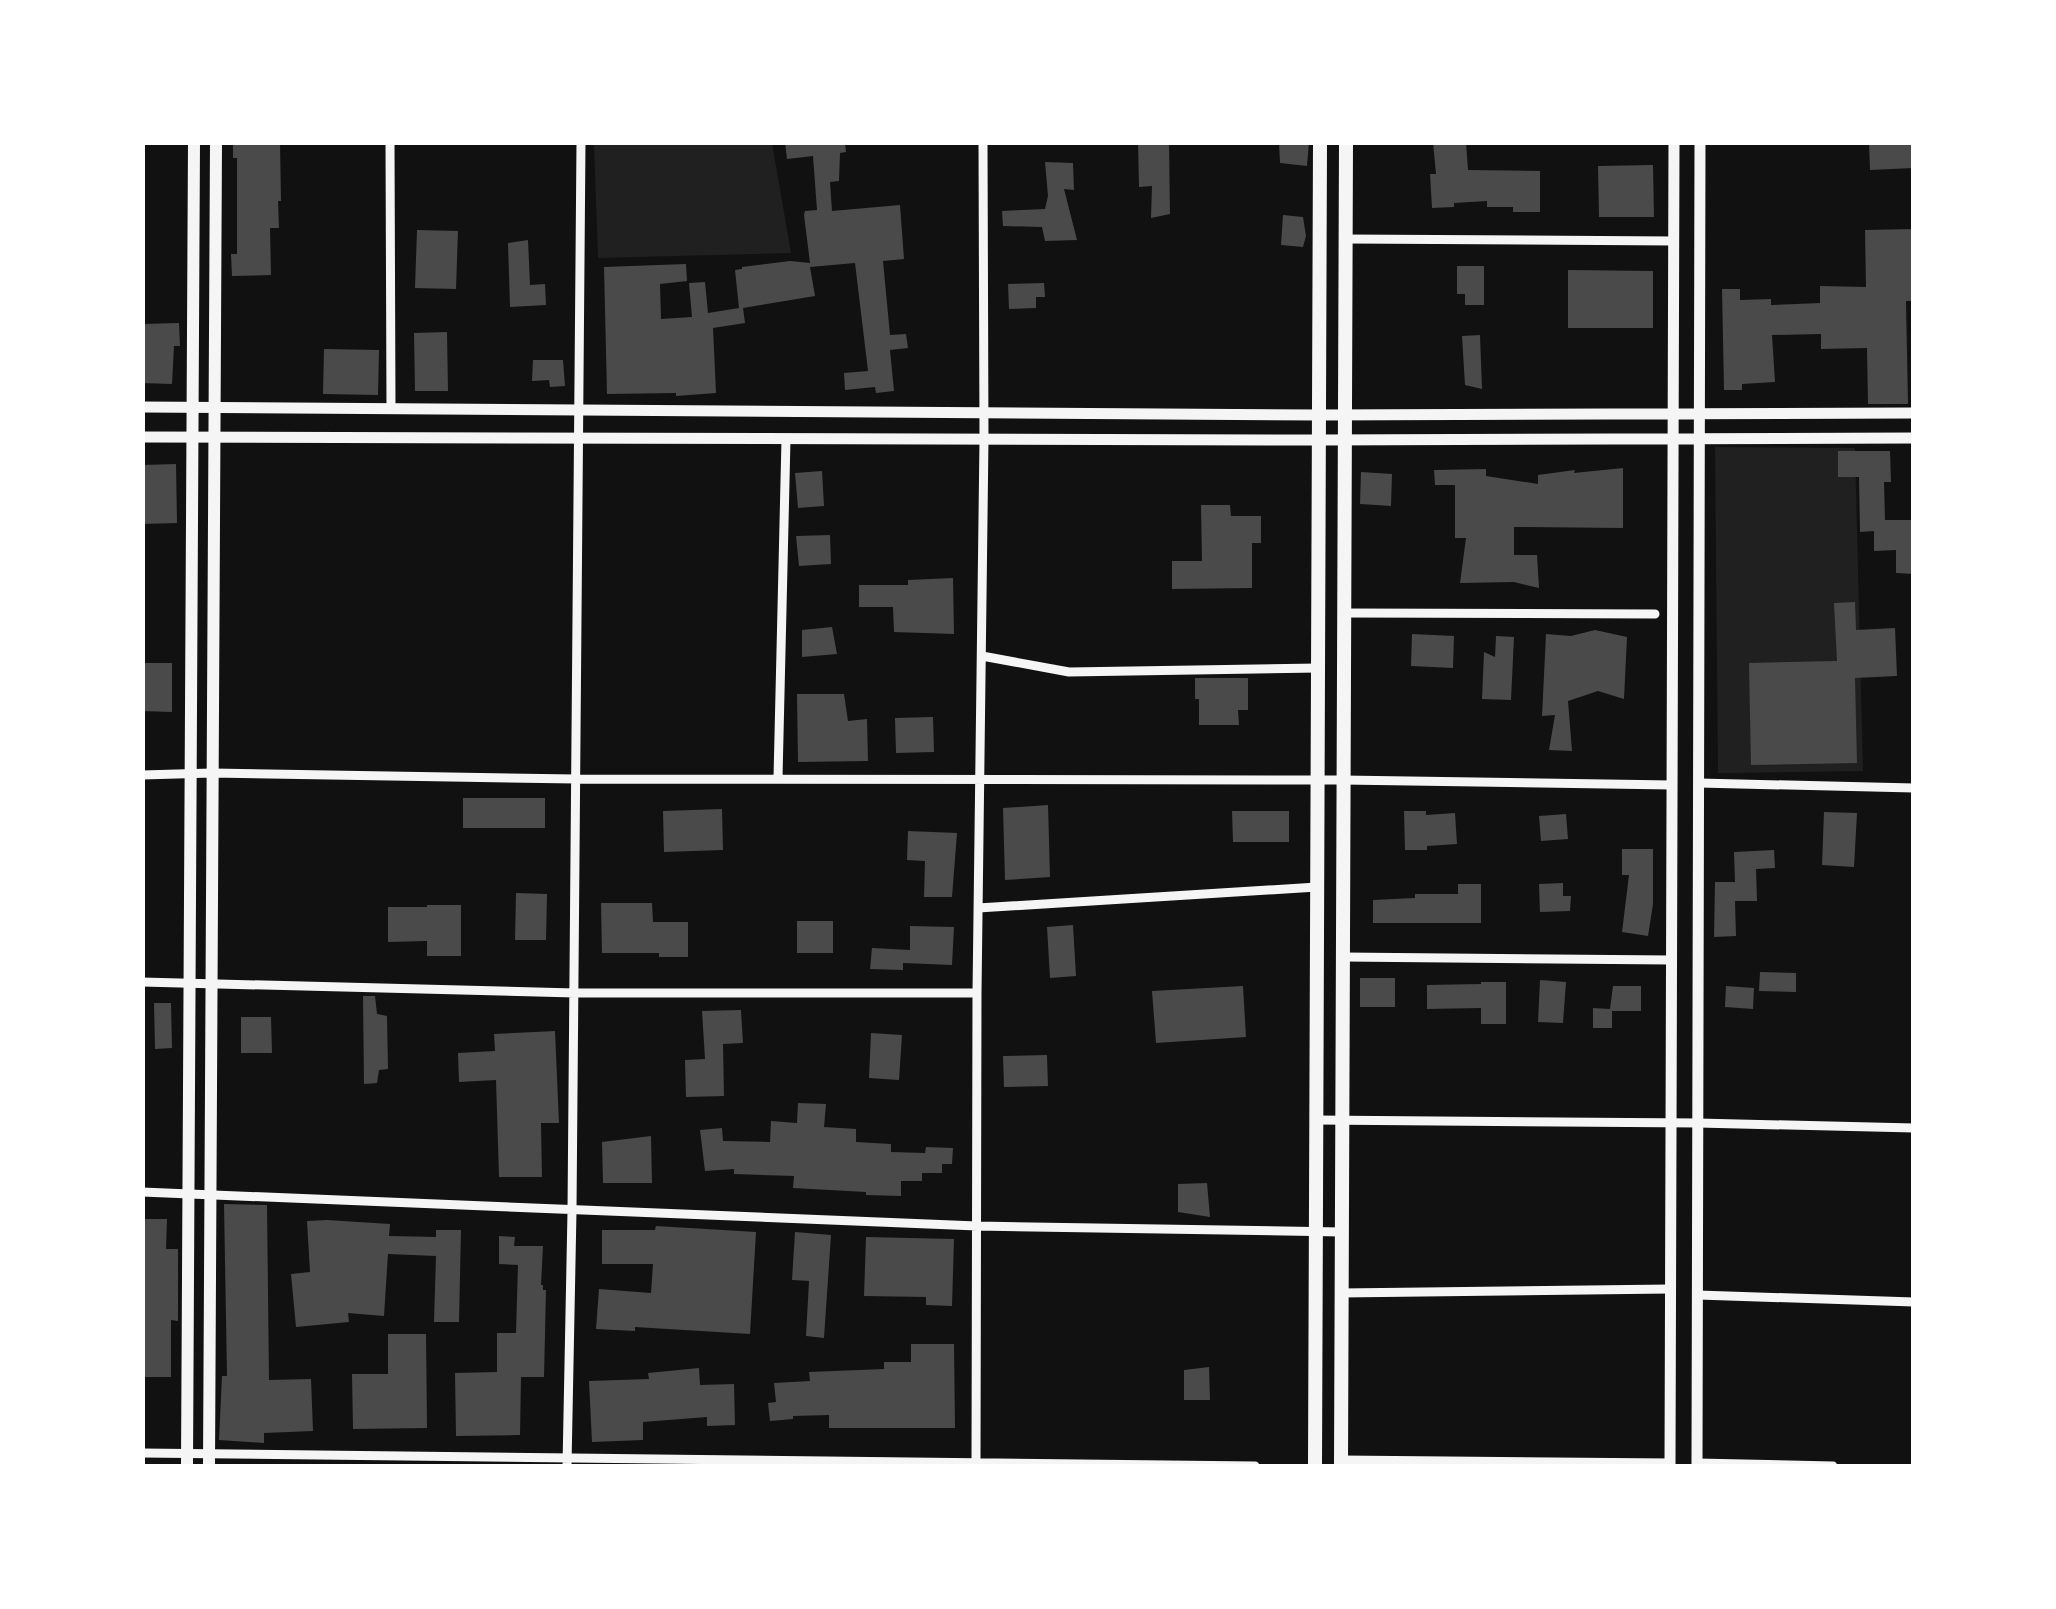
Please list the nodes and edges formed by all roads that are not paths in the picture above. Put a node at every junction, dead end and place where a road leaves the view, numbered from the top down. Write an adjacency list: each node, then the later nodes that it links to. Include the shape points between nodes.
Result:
1 (194, 142): 13 (main road)
2 (216, 142): 14 (main road)
3 (390, 142): 15 (street)
4 (580, 142): 16 (street)
5 (983, 142): 17 (street)
6 (1320, 142): 21 (main road)
7 (1346, 142): 10 (main road)
8 (1674, 142): 11 (street)
9 (1700, 142): 20 (street)
10 (1346, 239): 11 (street); 22 (main road)
11 (1674, 241): 19 (street)
12 (142, 407): 13 (street)
13 (192, 407): 14 (street); 24 (main road)
14 (215, 407): 15 (street); 25 (main road)
15 (391, 408): 16 (street)
16 (578, 410): 17 (street); 26 (street)
17 (984, 412): 21 (street); 31 (street)
18 (1914, 413): 20 (street)
19 (1673, 414): 20 (street); 22 (street); 29 (street)
20 (1698, 414): 30 (street)
21 (1319, 415): 22 (street); 32 (main road)
22 (1345, 415): 33 (main road)
23 (142, 437): 24 (street)
24 (192, 437): 25 (street); 40 (main road)
25 (214, 437): 26 (street); 38 (main road)
26 (577, 438): 28 (street); 42 (street)
27 (1914, 438): 30 (street)
28 (786, 439): 31 (street); 41 (street)
29 (1673, 439): 30 (street); 33 (street); 47 (street)
30 (1698, 439): 46 (street)
31 (984, 440): 32 (street); 36 (street)
32 (1319, 440): 33 (street); 37 (main road)
33 (1345, 440): 34 (main road)
34 (1344, 614): 35 (street); 44 (main road)
35 (1655, 614)
36 (982, 656): 37 (street, via 1069,672); 43 (street)
37 (1318, 668): 45 (main road)
38 (212, 773): 40 (street); 42 (street); 55 (main road)
39 (142, 774): 40 (street)
40 (190, 775): 54 (main road)
41 (778, 778): 42 (street); 43 (street)
42 (575, 779): 56 (street)
43 (980, 780): 45 (street); 50 (street)
44 (1344, 780): 45 (street); 47 (street); 51 (main road)
45 (1318, 781): 49 (main road)
46 (1699, 783): 48 (street); 61 (street)
47 (1672, 785): 52 (street)
48 (1914, 788)
49 (1317, 886): 50 (street); 58 (main road)
50 (978, 908): 57 (street)
51 (1342, 957): 52 (street); 59 (main road)
52 (1671, 960): 60 (street)
53 (142, 982): 54 (street)
54 (190, 983): 55 (street); 64 (main road)
55 (211, 983): 56 (street); 65 (main road)
56 (574, 993): 57 (street); 66 (street)
57 (977, 993): 67 (street)
58 (1316, 1120): 59 (street); 68 (main road)
59 (1342, 1120): 60 (street); 69 (main road)
60 (1671, 1123): 61 (street); 70 (street)
61 (1698, 1123): 62 (street); 72 (street)
62 (1914, 1128)
63 (142, 1192): 64 (street)
64 (188, 1193): 65 (street); 75 (main road)
65 (210, 1194): 66 (street); 76 (main road)
66 (572, 1211): 67 (street); 77 (street)
67 (976, 1226): 68 (street); 81 (street)
68 (1316, 1232): 69 (street); 83 (main road)
69 (1342, 1232): 71 (main road)
70 (1670, 1289): 71 (street); 79 (street)
71 (1342, 1292): 78 (main road)
72 (1698, 1295): 73 (street); 80 (street)
73 (1914, 1302)
74 (142, 1453): 75 (street)
75 (187, 1460): 76 (street)
76 (208, 1460): 77 (street)
77 (567, 1462): 81 (street)
78 (1341, 1463): 79 (street)
79 (1670, 1465)
80 (1697, 1465): 84 (street)
81 (976, 1466): 82 (street)
82 (1255, 1466)
83 (1315, 1466)
84 (1833, 1466)

